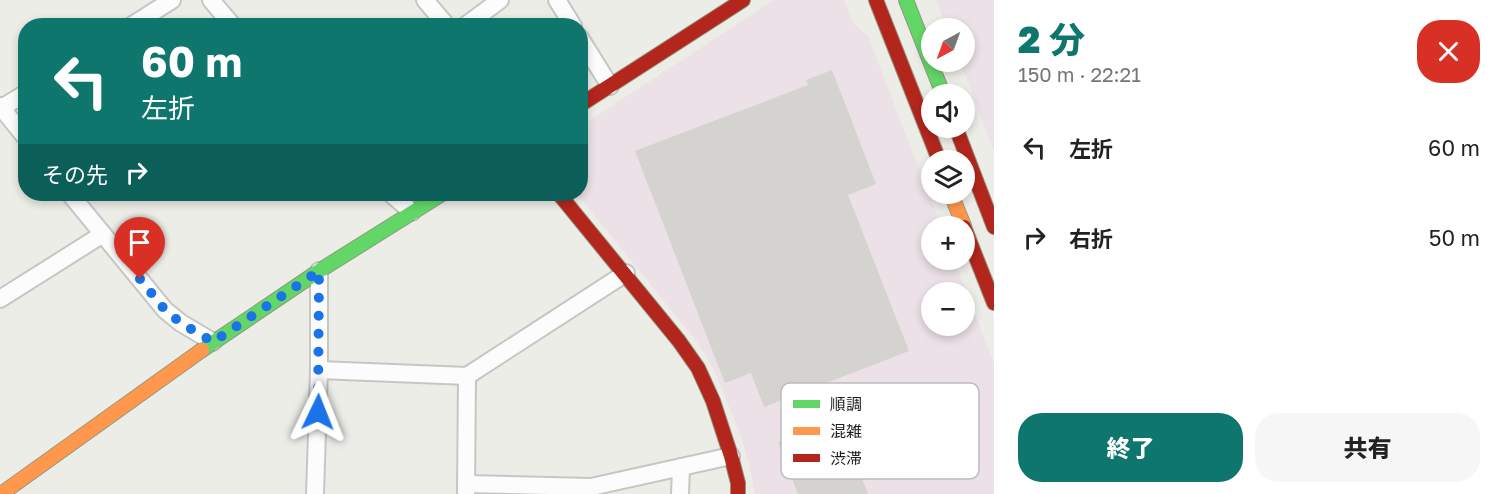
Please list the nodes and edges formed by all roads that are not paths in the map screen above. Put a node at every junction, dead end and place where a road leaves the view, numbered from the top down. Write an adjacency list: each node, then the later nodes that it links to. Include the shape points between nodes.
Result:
1 (172, 0): 9 (street)
2 (211, 0): 10 (street)
3 (425, 0): 11 (street)
4 (500, 0): 12 (street)
5 (557, 0): 13 (street)
6 (742, 0): 16 (main road)
7 (876, 0): 22 (main road)
8 (906, 0): 15 (main road)
9 (144, 18)
10 (226, 18)
11 (440, 18)
12 (476, 18)
13 (568, 18)
14 (588, 51): 16 (street)
15 (939, 84)
16 (610, 86): 18 (main road)
17 (18, 98): 19 (street)
18 (588, 100)
19 (1, 108): 20 (street)
20 (18, 128)
21 (960, 138): 28 (main road)
22 (935, 150)
23 (76, 201): 29 (street)
24 (399, 201): 27 (street)
25 (430, 201): 27 (main road)
26 (565, 201): 32 (main road)
27 (412, 212): 31 (main road)
28 (994, 227)
29 (103, 234): 33 (street); 35 (street, via 165,310)
30 (975, 255): 34 (main road)
31 (319, 271): 35 (main road); 36 (street)
32 (626, 273): 37 (street); 38 (main road, via 698,368)
33 (0, 299)
34 (994, 303)
35 (213, 342): 42 (main road)
36 (319, 370): 37 (street); 43 (street)
37 (467, 376): 40 (street)
38 (731, 456): 39 (street); 45 (main road)
39 (681, 467): 41 (street); 44 (street)
40 (466, 489): 41 (street)
41 (591, 491)
42 (1, 494)
43 (315, 494)
44 (680, 494)
45 (738, 494)

